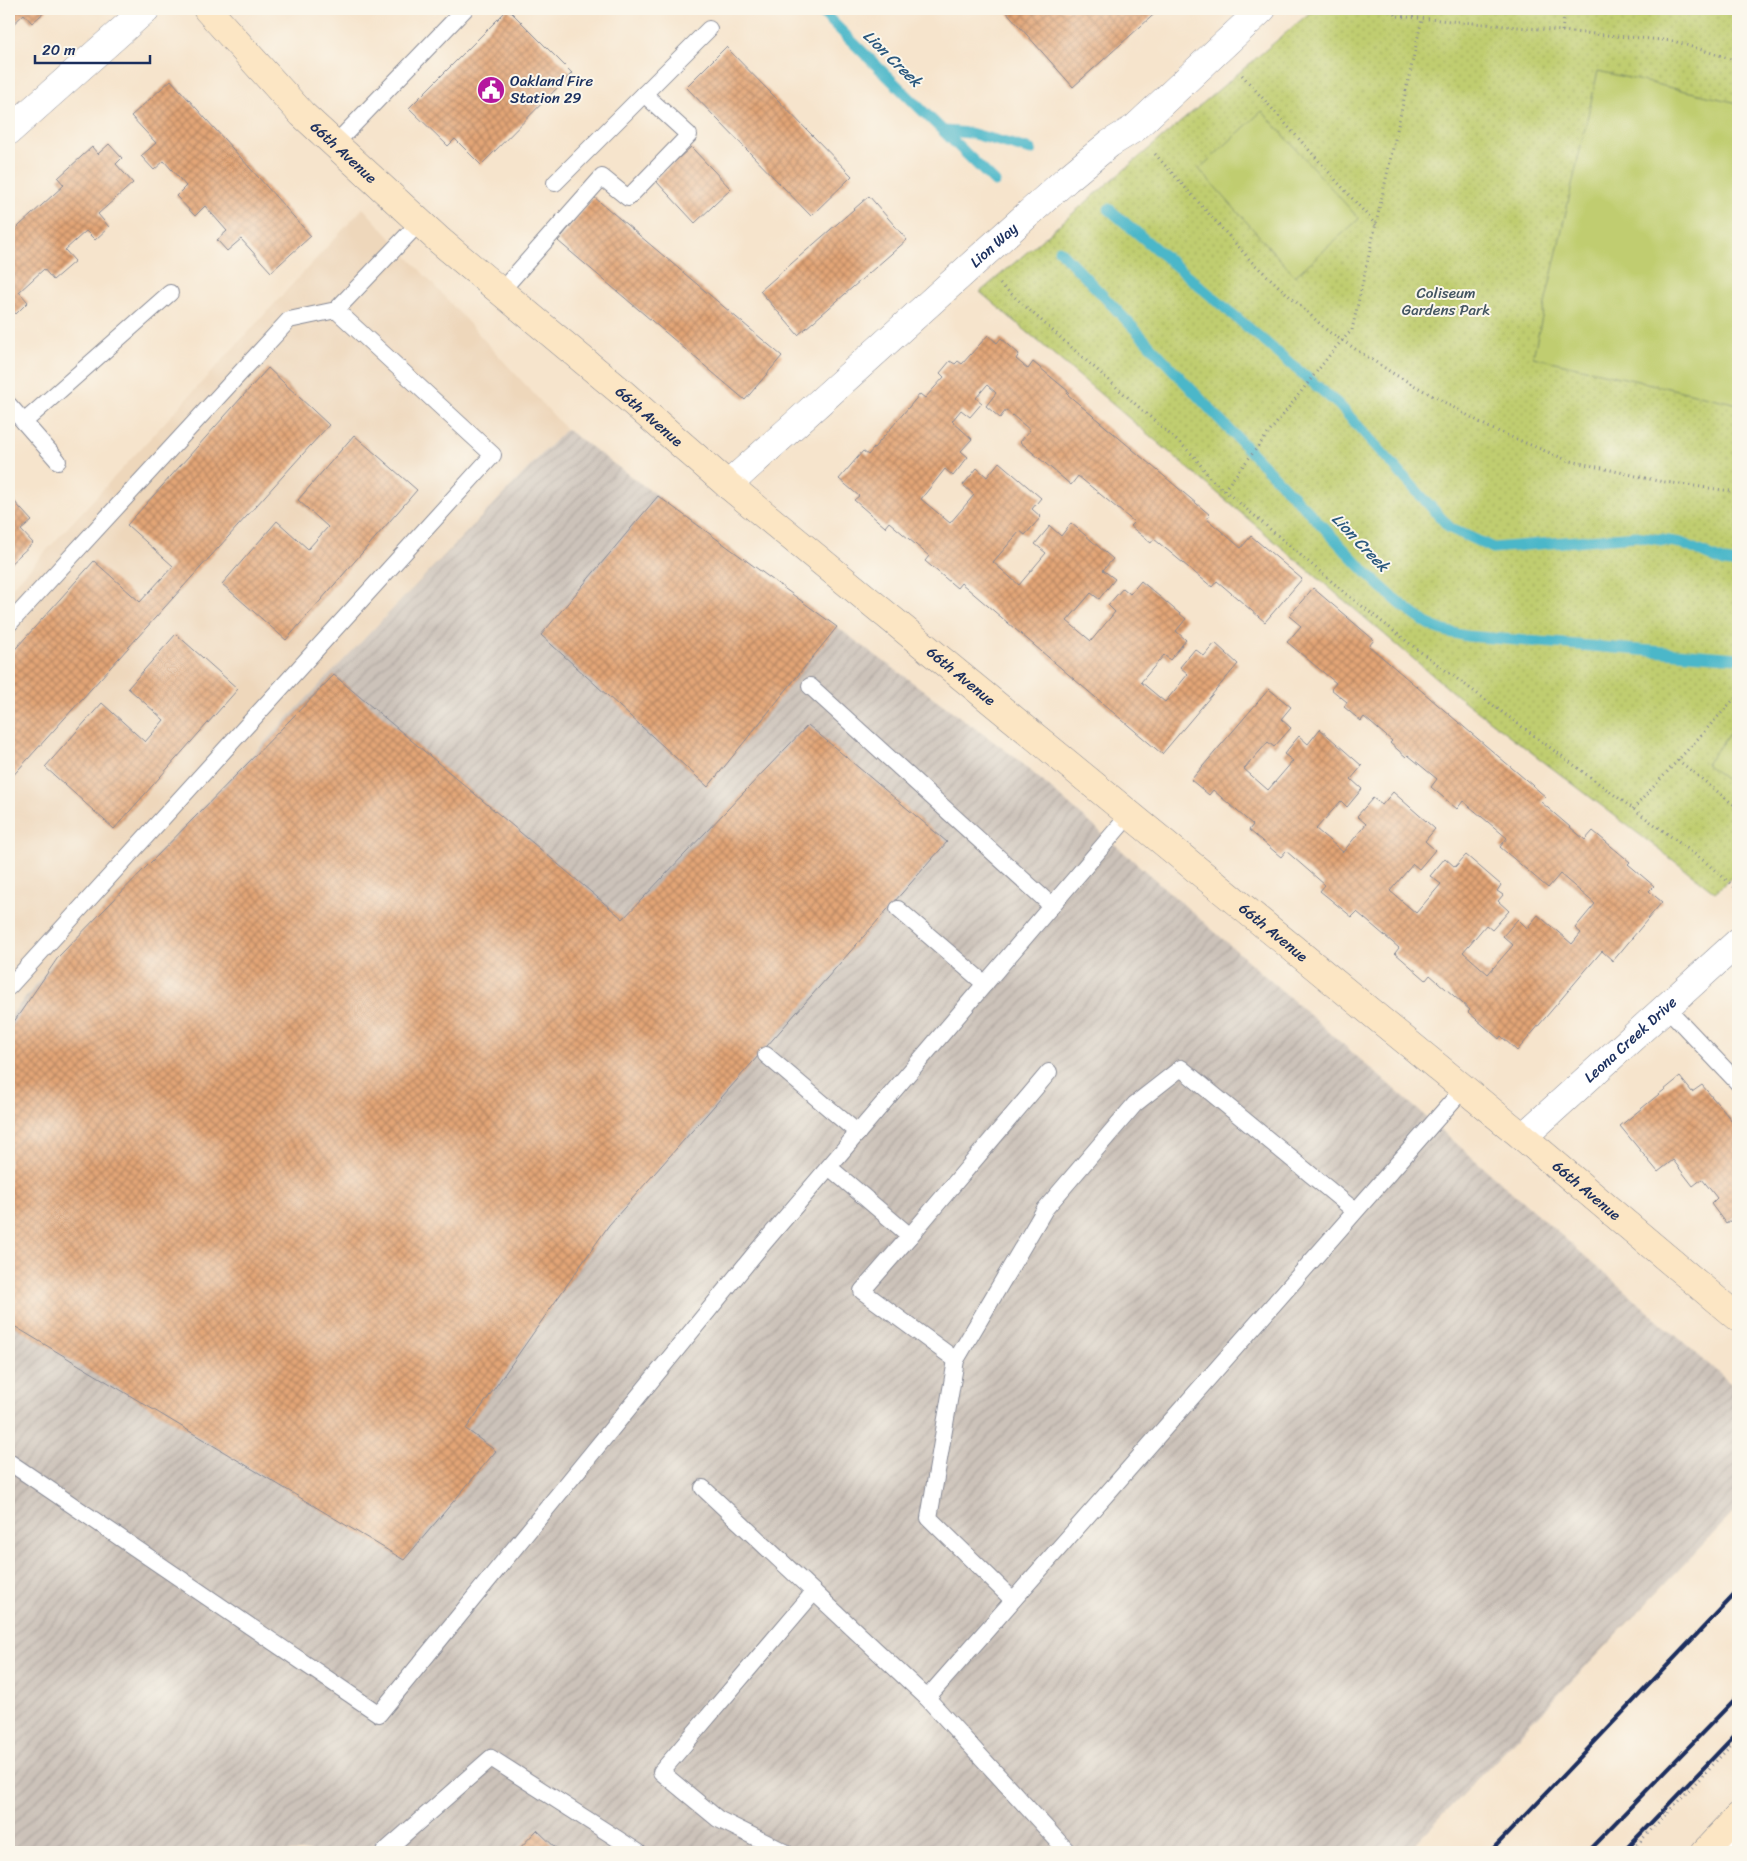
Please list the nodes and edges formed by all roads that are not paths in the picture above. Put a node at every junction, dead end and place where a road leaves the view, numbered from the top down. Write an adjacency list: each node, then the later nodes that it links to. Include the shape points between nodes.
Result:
1 (146, 9): 7 (street)
2 (207, 9): 8 (street, 66th Avenue, via 302,114)
3 (465, 9): 8 (lane)
4 (1262, 9): 17 (street, Lion Way, via 1135,128 1102,150 975,261)
5 (710, 28): 6 (lane)
6 (644, 94): 9 (lane); 11 (lane, via 689,135 628,198 602,177)
7 (9, 131)
8 (335, 144): 10 (street, 66th Avenue)
9 (555, 183)
10 (420, 222): 11 (street, 66th Avenue); 13 (lane)
11 (501, 291): 17 (street, 66th Avenue)
12 (170, 293): 15 (lane)
13 (336, 310): 18 (lane, via 290,320); 25 (lane, via 493,455)
14 (9, 404): 15 (lane)
15 (24, 422): 16 (lane)
16 (58, 460)
17 (728, 485): 20 (street, 66th Avenue)
18 (9, 624)
19 (810, 686): 21 (lane)
20 (1130, 814): 21 (lane); 30 (street, 66th Avenue)
21 (1052, 906): 24 (lane)
22 (898, 909): 24 (lane)
23 (1738, 942): 26 (street, Leona Creek Drive)
24 (985, 984): 31 (lane)
25 (9, 987)
26 (1666, 1007): 29 (lane); 32 (street, Leona Creek Drive)
27 (766, 1055): 31 (lane)
28 (1049, 1072): 35 (lane)
29 (1738, 1083)
30 (1464, 1088): 32 (street, 66th Avenue); 34 (lane)
31 (858, 1133): 33 (lane)
32 (1523, 1137): 36 (street, 66th Avenue)
33 (829, 1167): 35 (lane); 38 (lane, via 379,1714)
34 (1355, 1211): 37 (lane, via 1181,1068 1135,1104 1045,1208); 41 (lane)
35 (910, 1236): 37 (lane, via 862,1291)
36 (1738, 1318)
37 (956, 1360): 41 (lane, via 929,1518)
38 (9, 1462)
39 (704, 1488): 40 (lane)
40 (814, 1592): 42 (lane); 45 (lane, via 662,1772 718,1819)
41 (1013, 1600): 42 (lane)
42 (927, 1698): 46 (lane)
43 (384, 1852): 44 (lane, via 491,1758)
44 (638, 1852)
45 (785, 1852)
46 (1068, 1852)

